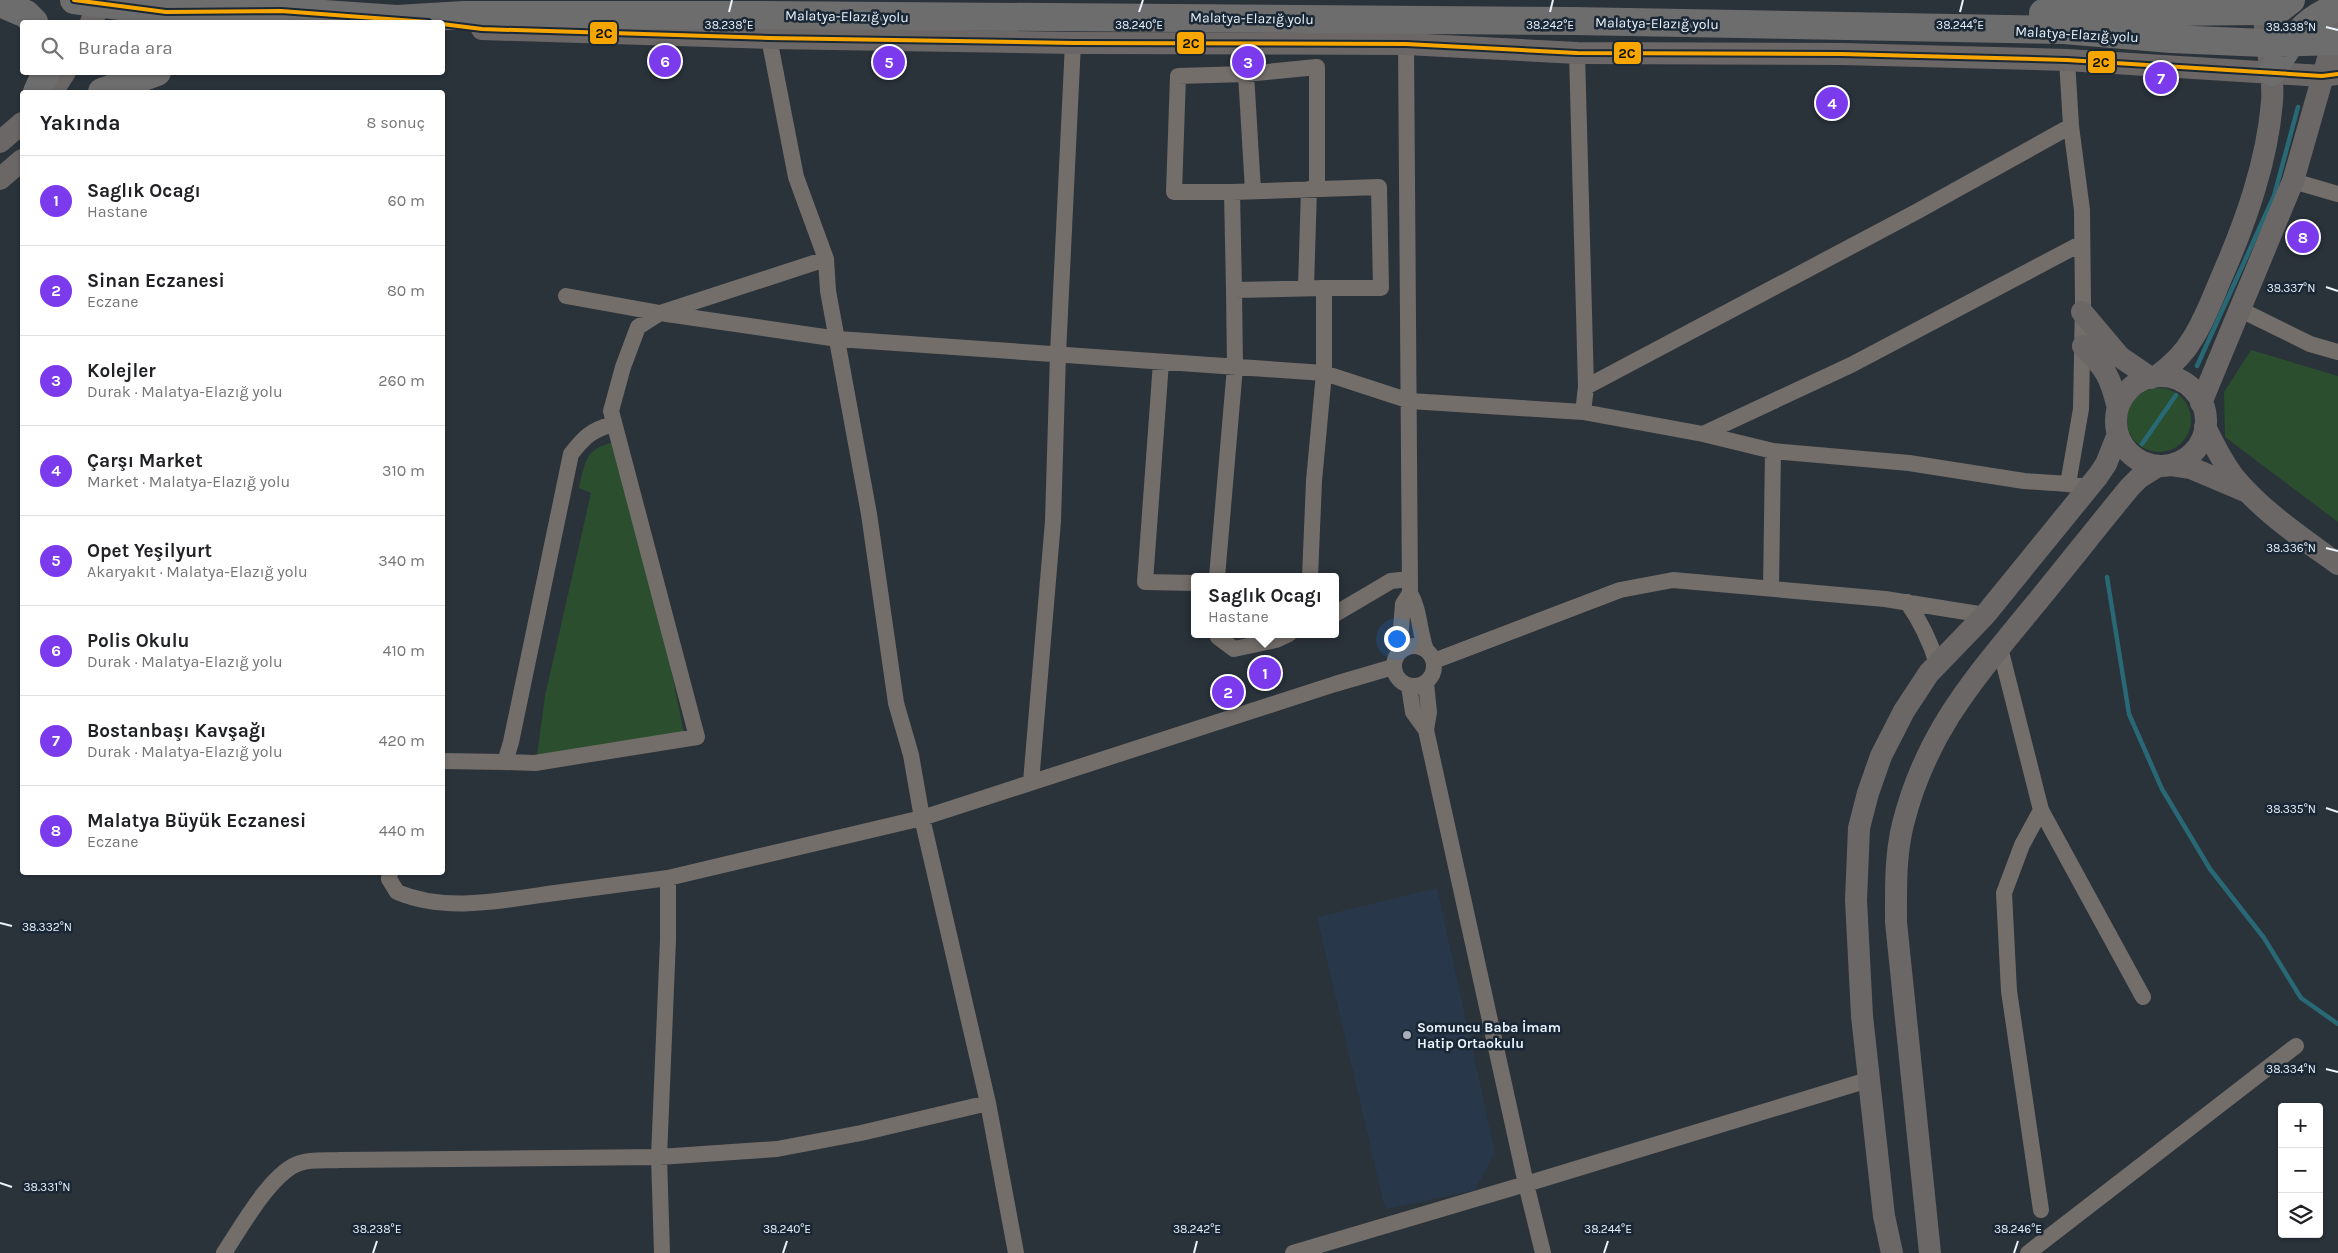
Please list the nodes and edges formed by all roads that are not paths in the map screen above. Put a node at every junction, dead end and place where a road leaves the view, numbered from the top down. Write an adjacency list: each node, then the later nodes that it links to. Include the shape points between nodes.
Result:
1 (74, 0): 7 (highway, Malatya-Elazığ yolu)
2 (2291, 0): 6 (highway, via 2278,10)
3 (2337, 0): 5 (main road)
4 (0, 3): 10 (highway)
5 (2338, 5): 19 (highway, via 2320,14 2298,33)
6 (2259, 6): 16 (highway, via 2017,13); 19 (main road)
7 (101, 7): 8 (highway, Malatya-Elazığ yolu)
8 (176, 9): 11 (highway, Malatya-Elazığ yolu, via 281,11)
9 (2338, 10): 18 (main road)
10 (32, 20)
11 (380, 20)
12 (403, 20): 13 (highway, Malatya-Elazığ yolu, via 464,15 764,15)
13 (1671, 23): 16 (highway, Malatya-Elazığ yolu); 21 (main road)
14 (445, 24): 15 (highway)
15 (482, 29): 17 (main road)
16 (1964, 30): 19 (highway, Malatya-Elazığ yolu, via 2064,30 2171,39)
17 (769, 38): 20 (main road); 46 (street, via 796,178)
18 (2336, 41): 19 (highway, Malatya-Elazığ yolu); 30 (main road)
19 (2278, 42): 24 (highway)
20 (1073, 43): 21 (main road); 57 (street)
21 (1406, 44): 22 (main road); 63 (street)
22 (1577, 53): 23 (main road, via 1842,54); 62 (street)
23 (2067, 60): 24 (main road); 36 (street)
24 (2272, 72): 30 (main road); 61 (main road, via 2269,128 2258,178 2237,242 2193,338 2171,366)
25 (1246, 74): 41 (street, via 1318,68); 42 (street); 43 (street, via 1178,76 1174,192)
26 (45, 75): 31 (highway)
27 (63, 75): 32 (main road)
28 (111, 75): 33 (main road)
29 (149, 75): 34 (highway)
30 (2330, 75): 40 (main road)
31 (38, 90)
32 (53, 90)
33 (96, 90)
34 (108, 90)
35 (20, 125): 37 (main road)
36 (2070, 126): 45 (street, via 2082,210); 62 (street, via 1916,212)
37 (0, 142)
38 (20, 162): 39 (main road)
39 (0, 179)
40 (2293, 181): 44 (street); 51 (main road)
41 (1313, 189): 42 (street); 47 (street); 48 (street, via 1379,187 1381,288)
42 (1253, 190): 43 (street)
43 (1232, 192): 49 (street)
44 (2338, 194)
45 (2082, 243): 52 (street); 69 (street, via 1851,365)
46 (826, 258): 53 (street); 54 (street, via 828,291)
47 (1306, 287): 48 (street); 49 (street)
48 (1324, 288): 60 (street)
49 (1234, 290): 59 (street)
50 (566, 296): 53 (street)
51 (2241, 310): 56 (street, via 2310,344); 64 (main road)
52 (2082, 312): 55 (street); 61 (main road, via 2110,346)
53 (660, 313): 54 (street); 66 (street, via 638,327)
54 (838, 339): 57 (street); 97 (street, via 869,514 896,703 911,754)
55 (2082, 346): 65 (main road, via 2108,374); 73 (street)
56 (2338, 352)
57 (1058, 354): 58 (street); 95 (street, via 1053,521)
58 (1161, 362): 59 (street); 78 (street, via 1145,582)
59 (1235, 367): 60 (street); 76 (street)
60 (1324, 373): 63 (street); 77 (street, via 1314,481)
61 (2154, 377): 64 (main road, via 2176,379 2193,390); 65 (main road, via 2130,388)
62 (1586, 387): 67 (street)
63 (1410, 400): 67 (street); 79 (street)
64 (2201, 403): 68 (main road)
65 (2118, 408): 70 (main road)
66 (611, 412): 94 (street, via 613,424 595,429 571,454); 94 (street, via 697,737 535,763)
67 (1583, 412): 69 (street)
68 (2205, 427): 72 (main road, via 2202,440 2194,451 2184,459); 74 (main road, via 2221,459)
69 (1703, 434): 71 (street)
70 (2118, 434): 72 (main road, via 2133,456 2145,463); 73 (main road, via 2106,464)
71 (1773, 451): 73 (street, via 1909,463 2024,481); 80 (street)
72 (2165, 465): 74 (main road, via 2191,468); 86 (main road, via 2139,478 2130,487)
73 (2078, 485): 83 (main road)
74 (2248, 492): 75 (main road)
75 (2338, 564)
76 (1217, 573)
77 (1310, 573)
78 (1191, 583)
79 (1410, 586): 82 (street, via 1391,581); 87 (street, via 1420,633); 88 (street, via 1403,604)
80 (1771, 589): 81 (street); 87 (street, via 1673,580 1620,590)
81 (1907, 602): 83 (street); 89 (street, via 1920,621)
82 (1339, 612)
83 (1985, 615): 89 (main road)
84 (1219, 638): 85 (street, via 1234,649)
85 (1280, 638)
86 (2000, 648): 96 (street); 113 (main road, via 1973,679 1932,744 1903,824 1896,874 1896,922)
87 (1430, 656): 88 (street, via 1413,646 1406,647); 90 (street, via 1432,675)
88 (1396, 660): 91 (street, via 1398,680); 95 (street, via 1335,684)
89 (1937, 664): 102 (main road, via 1904,711 1881,756 1858,828 1856,900)
90 (1426, 683): 91 (street); 92 (street, via 1429,712)
91 (1409, 686): 92 (street, via 1413,712)
92 (1426, 730): 105 (street)
93 (445, 761): 94 (street)
94 (505, 762)
95 (1032, 782): 97 (street)
96 (2041, 810): 100 (street); 106 (street, via 2022,846 2004,893 2009,991)
97 (922, 818): 99 (street); 103 (street)
98 (390, 875): 99 (street, via 396,892 425,901 450,903 487,902)
99 (668, 878): 104 (street)
100 (2143, 997)
101 (2296, 1046): 114 (street)
102 (1868, 1080): 105 (street); 112 (main road, via 1884,1216)
103 (988, 1103): 104 (street, via 777,1149); 109 (street)
104 (659, 1158): 107 (street, via 300,1163 277,1177); 108 (street)
105 (1526, 1184): 110 (street); 111 (street)
106 (2040, 1210)
107 (224, 1253)
108 (662, 1253)
109 (1016, 1253)
110 (1293, 1253)
111 (1543, 1253)
112 (1892, 1253)
113 (1930, 1253)
114 (2028, 1253)

